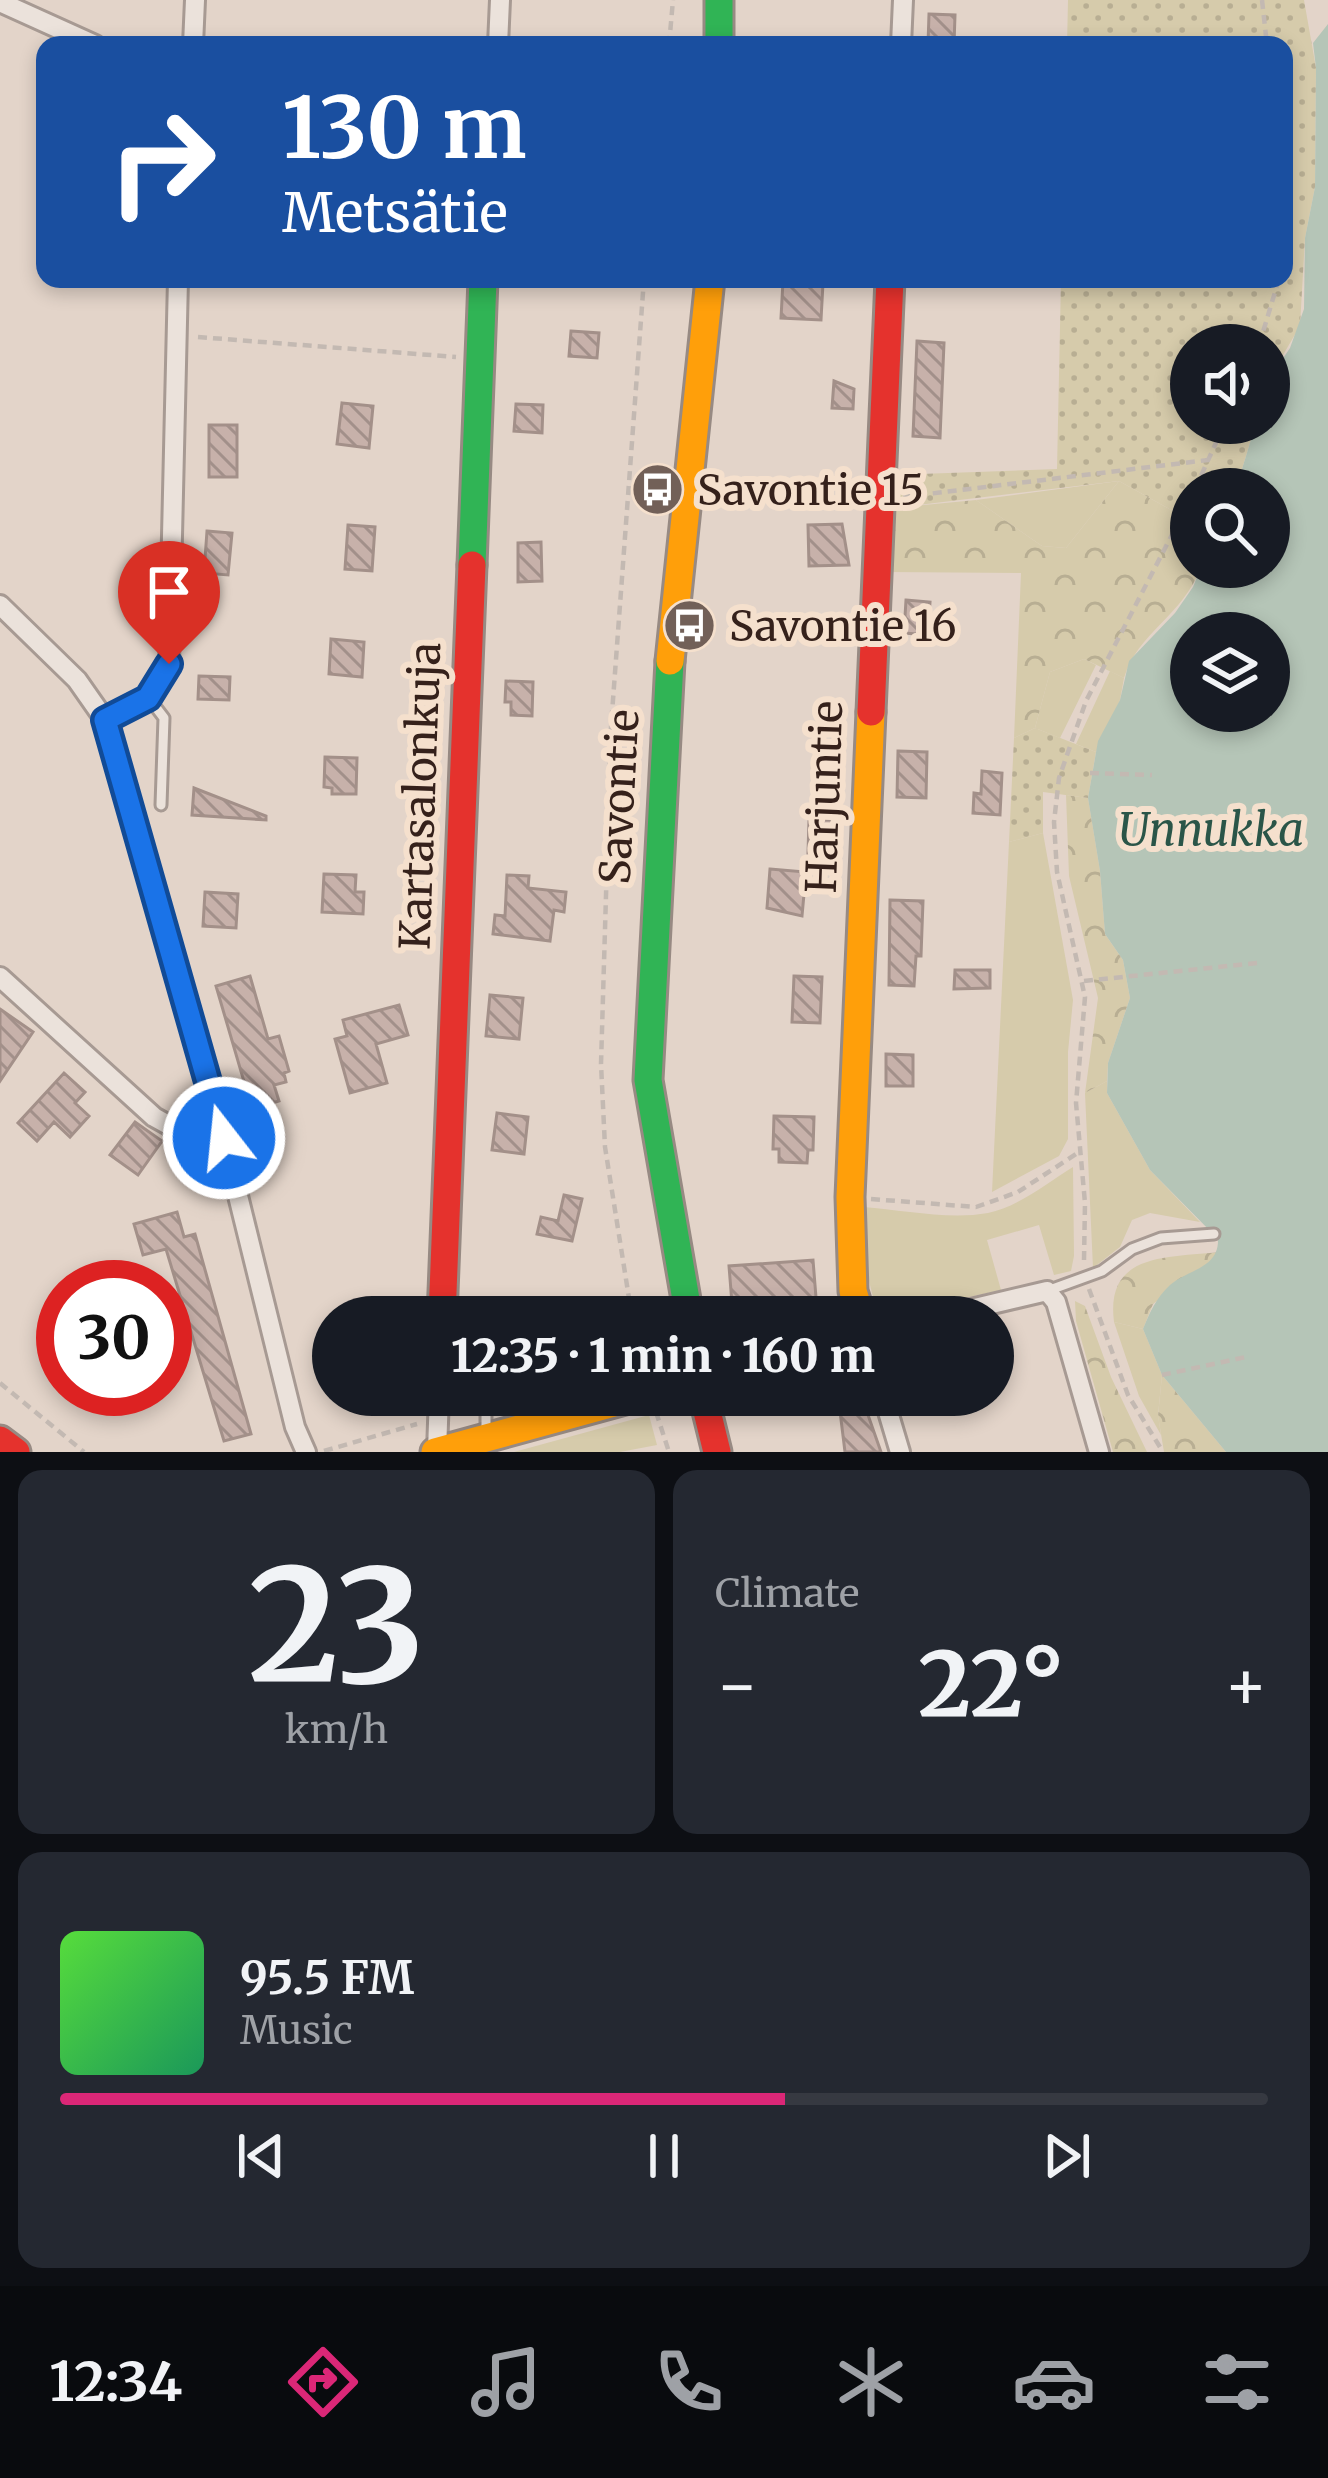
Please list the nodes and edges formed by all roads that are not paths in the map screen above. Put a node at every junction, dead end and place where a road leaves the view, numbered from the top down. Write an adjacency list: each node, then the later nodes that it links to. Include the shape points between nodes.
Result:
1 (195, 0): 7 (street)
2 (500, 0): 8 (street)
3 (719, 0): 9 (street)
4 (903, 0): 10 (street)
5 (0, 2): 6 (street)
6 (75, 36)
7 (193, 36)
8 (498, 36)
9 (719, 36)
10 (901, 36)
11 (177, 288): 16 (street, via 169,664)
12 (482, 288): 22 (street, Kartasalonkuja)
13 (709, 288): 23 (street, Savontie, via 667,690 648,1080)
14 (890, 288): 24 (street, Harjuntie, via 850,1197)
15 (0, 605): 17 (street, via 77,680)
16 (148, 698): 17 (street); 18 (lane, via 164,718)
17 (105, 720): 20 (street)
18 (160, 805)
19 (0, 977): 20 (street, via 154,1117 190,1136)
20 (224, 1138): 33 (street)
21 (1214, 1234): 25 (lane, via 1132,1249)
22 (443, 1296)
23 (685, 1296)
24 (855, 1296)
25 (1052, 1296): 26 (street); 37 (street)
26 (1014, 1303)
27 (438, 1416): 34 (street)
28 (486, 1416): 32 (lane)
29 (549, 1416): 32 (street)
30 (708, 1416): 35 (street)
31 (889, 1416): 36 (street)
32 (487, 1438): 34 (street)
33 (306, 1452)
34 (436, 1452)
35 (717, 1452)
36 (900, 1452)
37 (1099, 1452)

